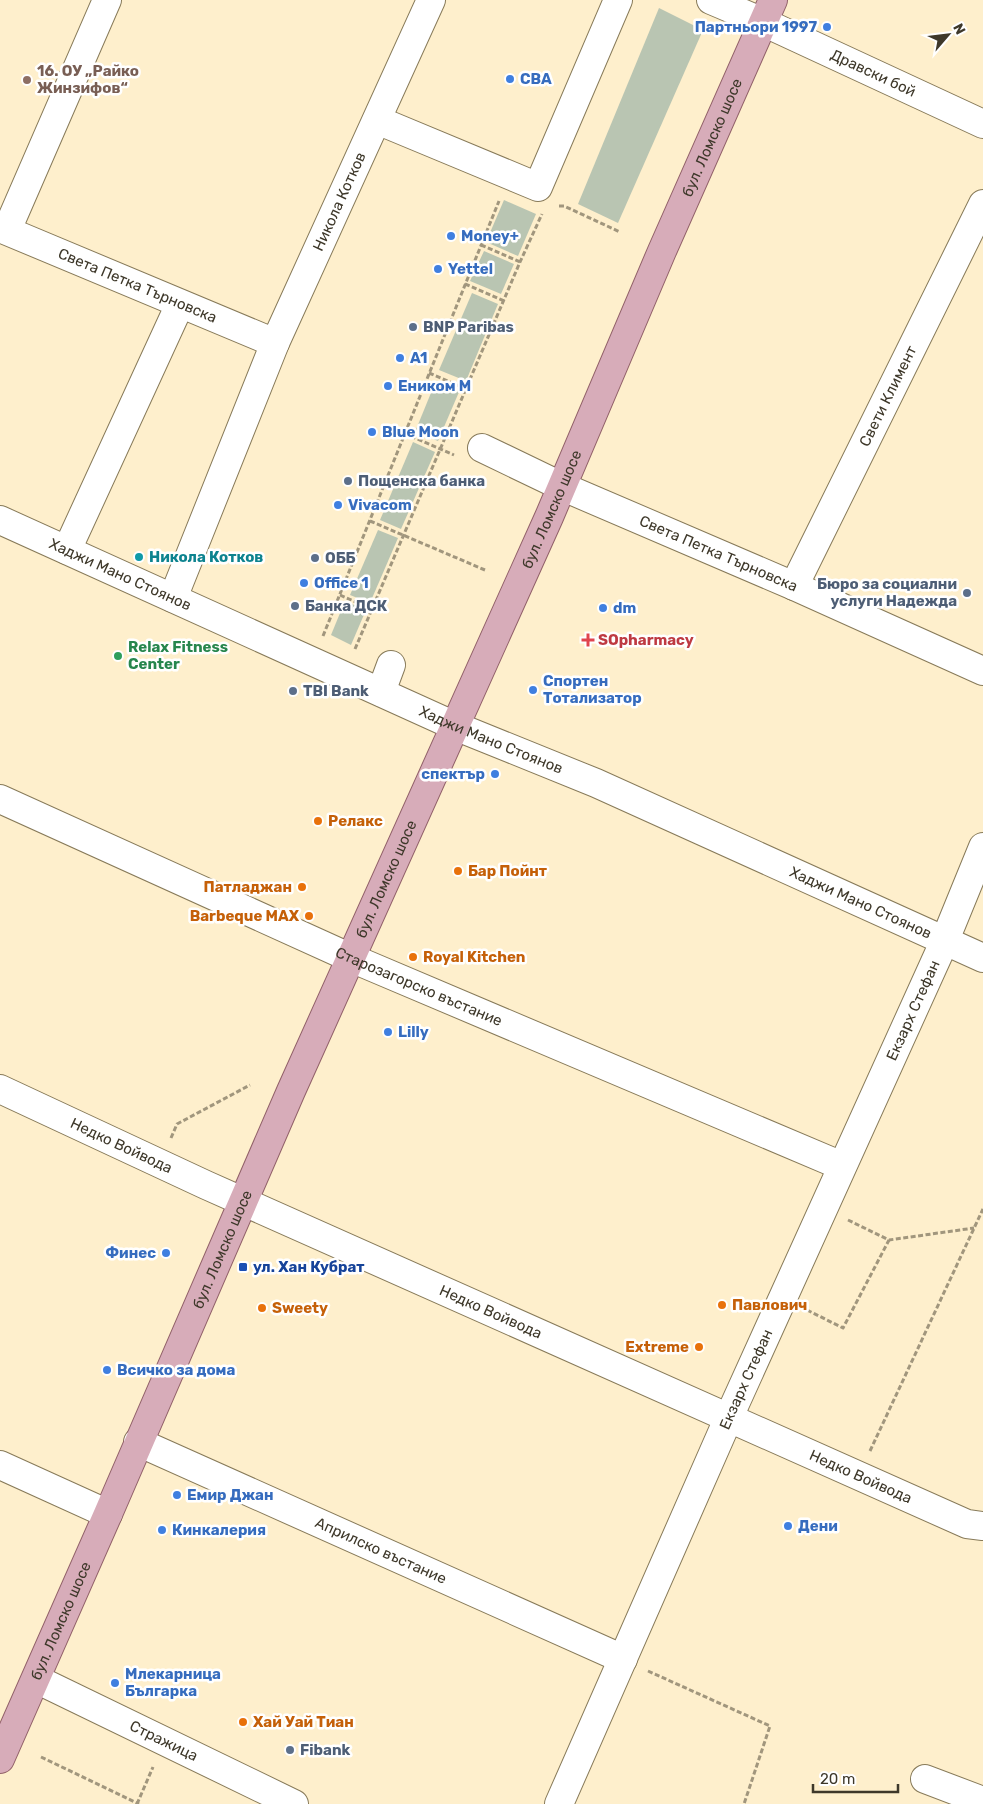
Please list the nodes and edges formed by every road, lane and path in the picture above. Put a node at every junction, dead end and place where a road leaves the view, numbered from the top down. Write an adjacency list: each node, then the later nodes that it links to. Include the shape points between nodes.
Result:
1 (107, 0): 12 (street)
2 (431, 0): 6 (street, Никола Котков)
3 (618, 0): 8 (street, via 538,187)
4 (711, 0): 5 (street, Дравски бой)
5 (768, 11): 7 (street, Дравски бой); 23 (main road, бул. Ломско шосе)
6 (377, 120): 8 (street); 19 (street, Никола Котков)
7 (983, 124)
8 (510, 175): 14 (path)
9 (983, 204): 29 (street, Свети Климент)
10 (545, 207): 15 (path)
11 (554, 207): 13 (path, via 564,206)
12 (4, 229): 18 (street, Света Петка Търновска)
13 (620, 232)
14 (481, 244): 15 (path); 16 (path)
15 (520, 262): 17 (path)
16 (465, 284): 17 (path); 20 (path)
17 (504, 301): 21 (path)
18 (180, 304): 19 (street, Света Петка Търновска); 27 (street)
19 (275, 344): 31 (street, Никола Котков)
20 (428, 373): 21 (path); 25 (path)
21 (466, 389): 26 (path)
22 (482, 448): 23 (street, Света Петка Търновска)
23 (562, 486): 29 (street, Света Петка Търновска); 38 (main road, бул. Ломско шосе)
24 (0, 520): 27 (street, Хаджи Мано Стоянов)
25 (370, 521): 26 (path); 30 (path)
26 (403, 535): 28 (path); 32 (path)
27 (67, 550): 31 (street, Хаджи Мано Стоянов)
28 (485, 570)
29 (794, 586): 35 (street, Света Петка Търновска)
30 (340, 595): 32 (path); 33 (path)
31 (173, 598): 33 (street, Хаджи Мано Стоянов)
32 (372, 609): 36 (path)
33 (313, 661): 36 (street, Хаджи Мано Стоянов)
34 (391, 665): 37 (street)
35 (983, 671)
36 (344, 675): 37 (street, Хаджи Мано Стоянов)
37 (381, 692): 38 (street, Хаджи Мано Стоянов)
38 (455, 726): 41 (street, Хаджи Мано Стоянов, via 596,783); 42 (main road, бул. Ломско шосе)
39 (0, 799): 42 (street, Старозагорско въстание)
40 (983, 847): 41 (street, Екзарх Стефан)
41 (945, 940): 43 (street, Хаджи Мано Стоянов); 47 (street, Екзарх Стефан)
42 (351, 958): 47 (street, Старозагорско въстание); 48 (main road, бул. Ломско шосе)
43 (983, 958)
44 (250, 1085): 46 (path, via 177,1124)
45 (0, 1089): 46 (street, Недко Войвода)
46 (159, 1163): 48 (street, Недко Войвода)
47 (842, 1166): 49 (street, Екзарх Стефан)
48 (243, 1201): 54 (street, Недко Войвода); 55 (main road, бул. Ломско шосе)
49 (823, 1208): 52 (path); 53 (street, Екзарх Стефан)
50 (983, 1209): 51 (path)
51 (974, 1228): 52 (path); 57 (path)
52 (889, 1240): 53 (path, via 843,1328)
53 (783, 1297): 54 (street, Екзарх Стефан)
54 (729, 1417): 57 (street, Недко Войвода); 60 (street, Екзарх Стефан)
55 (138, 1442): 58 (main road, бул. Ломско шосе); 60 (street, Априлско въстание)
56 (0, 1465): 58 (street)
57 (859, 1475): 59 (street, Недко Войвода, via 967,1524)
58 (108, 1514): 61 (main road, бул. Ломско шосе)
59 (983, 1526)
60 (623, 1659): 69 (street, Екзарх Стефан); 70 (path, via 770,1726)
61 (36, 1679): 62 (street, Стражица); 64 (main road, бул. Ломско шосе)
62 (165, 1742): 67 (path); 68 (street, Стражица)
63 (41, 1757): 67 (path)
64 (0, 1758)
65 (925, 1779): 66 (street)
66 (983, 1802)
67 (138, 1804)
68 (294, 1804)
69 (559, 1804)
70 (744, 1804)

